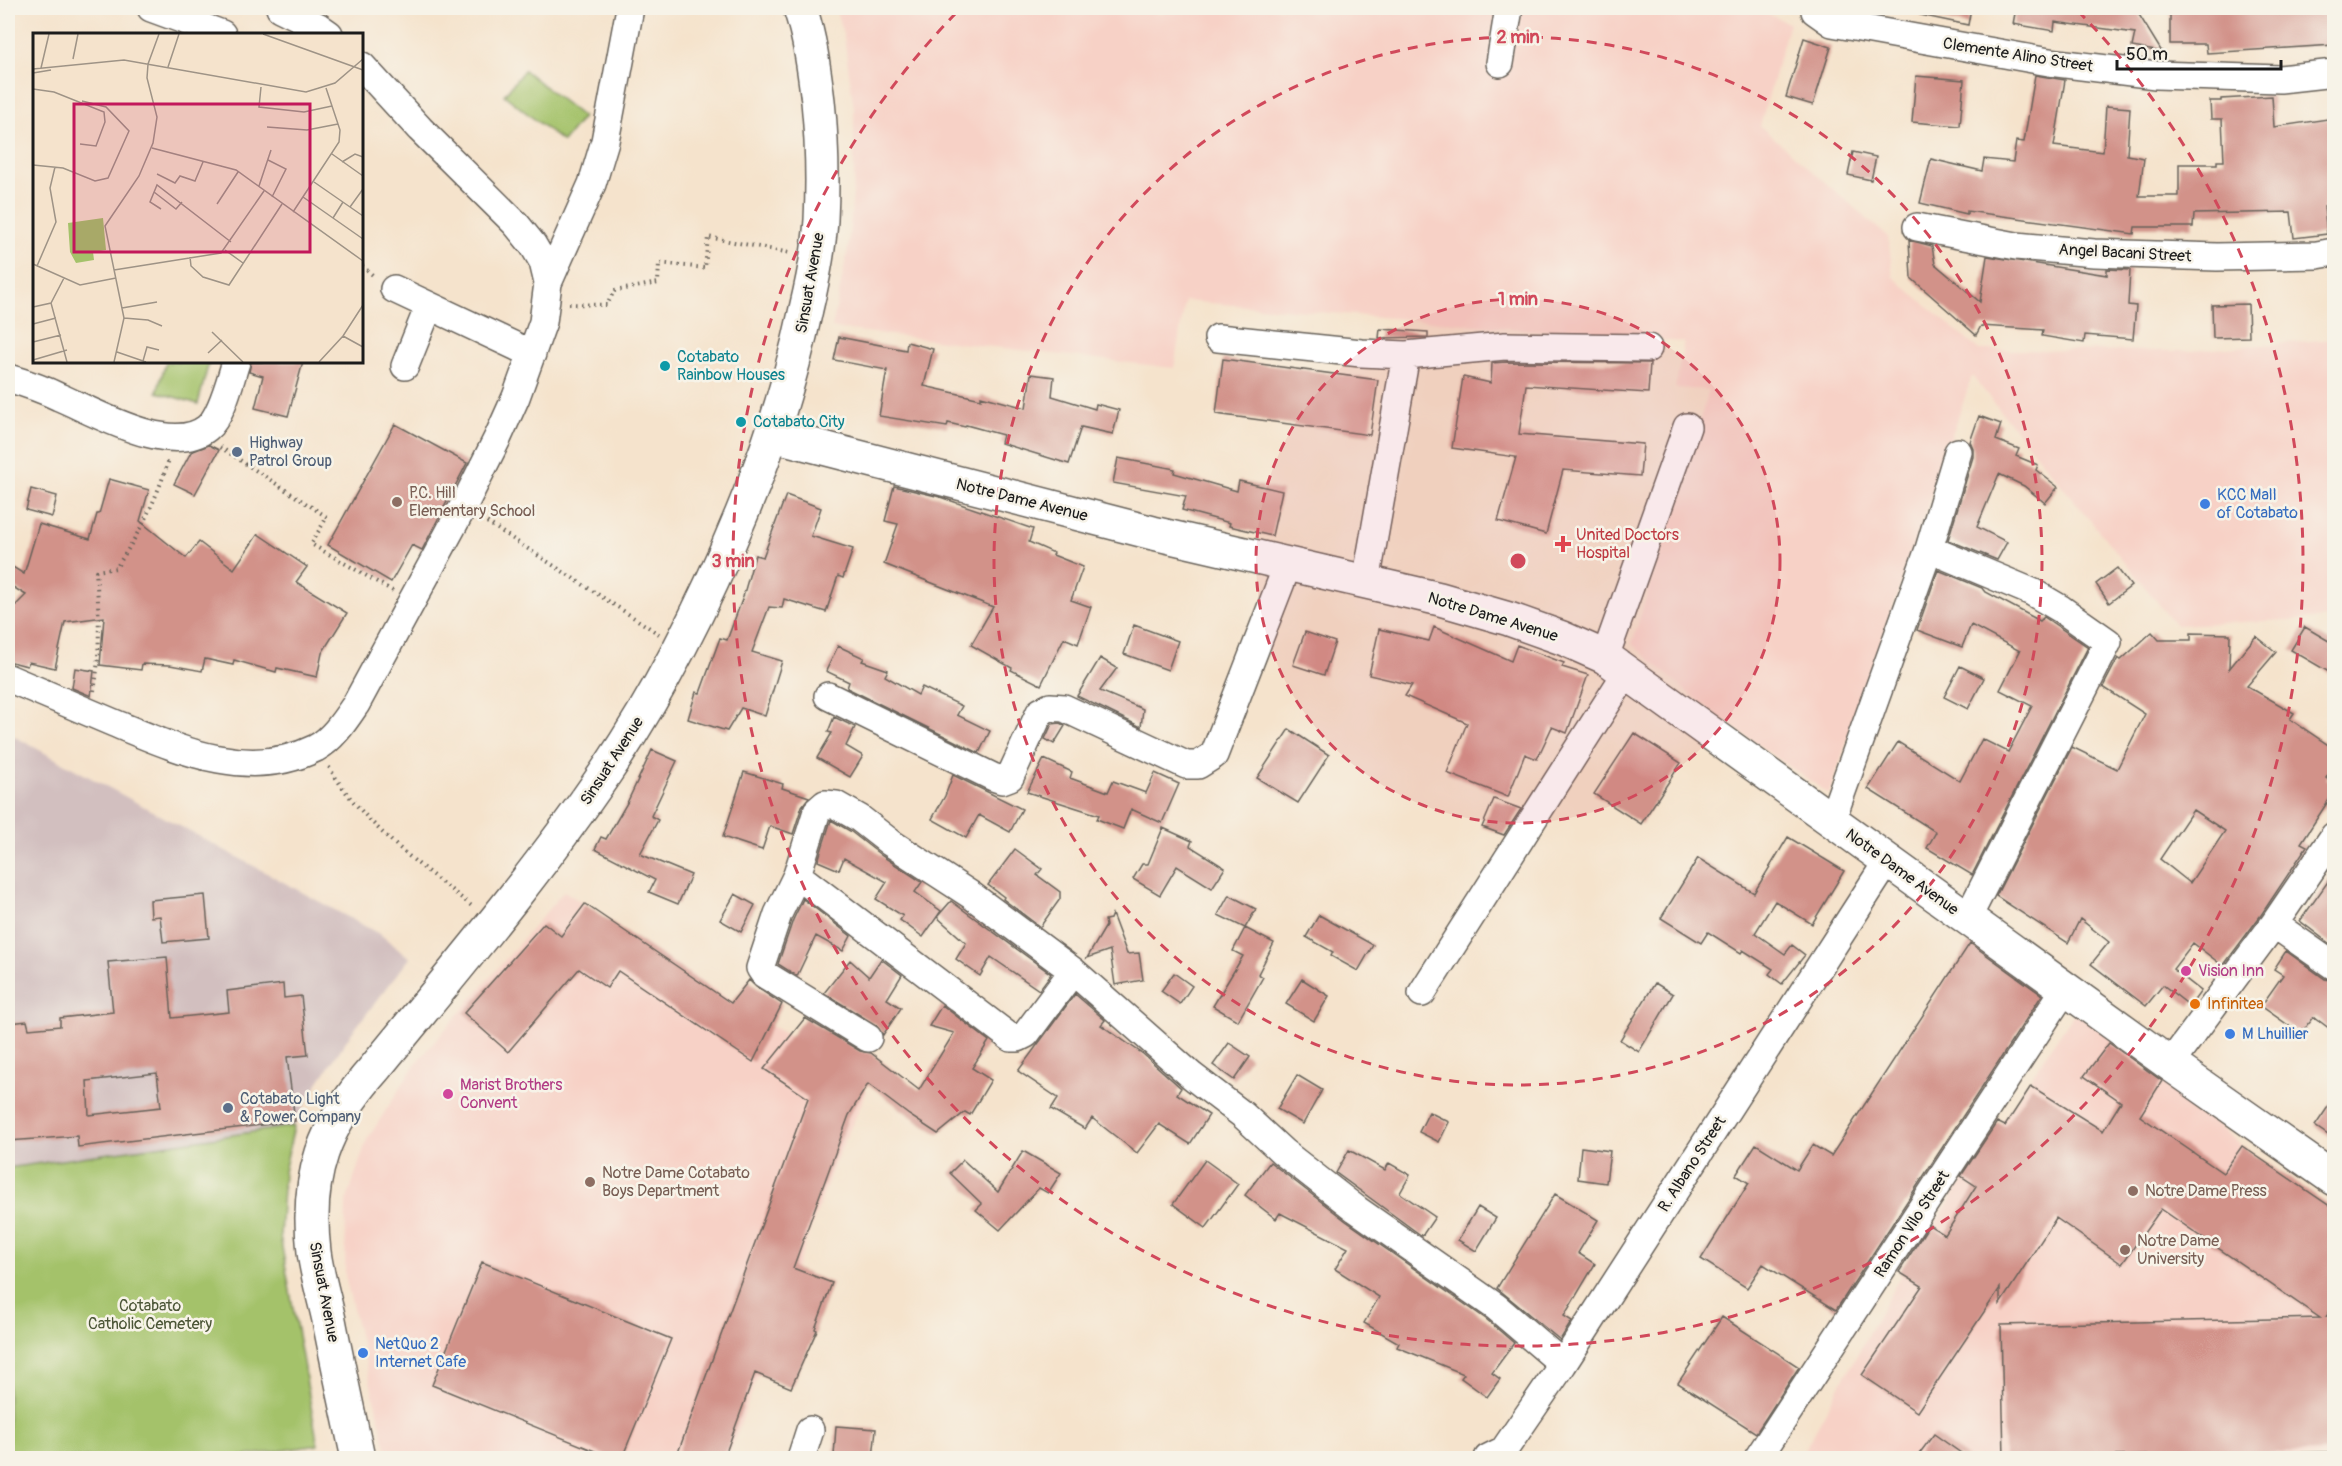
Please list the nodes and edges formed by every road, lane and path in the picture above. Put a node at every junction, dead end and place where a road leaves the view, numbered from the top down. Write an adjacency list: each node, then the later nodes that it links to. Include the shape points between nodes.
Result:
1 (151, 8): 7 (street)
2 (280, 8): 8 (street)
3 (630, 8): 15 (street, via 605,141 592,184)
4 (800, 8): 27 (main road, Sinsuat Avenue, via 811,49 821,130 821,223 800,336)
5 (1509, 8): 9 (street)
6 (1815, 9): 11 (street, Clemente Alino Street, via 1833,23 2049,62 2156,75 2280,79)
7 (219, 33)
8 (328, 33)
9 (1500, 63)
10 (363, 67): 15 (street, via 411,121 516,224 543,262)
11 (2334, 73)
12 (1917, 227): 14 (street, Angel Bacani Street, via 2016,246 2094,254 2217,257)
13 (782, 250): 17 (path, via 708,237 705,268 659,263 658,283 614,291 608,305)
14 (2334, 252)
15 (548, 283): 21 (street, via 543,322)
16 (394, 289): 18 (street)
17 (567, 303)
18 (429, 306): 21 (street); 24 (street)
19 (1218, 338): 22 (street)
20 (1648, 348): 22 (street, via 1505,346)
21 (532, 354): 38 (street, via 498,437 367,684 338,730 318,747 289,759 254,764 209,759 171,747)
22 (1406, 356): 34 (street)
23 (236, 363): 25 (street, via 216,417 207,429 176,438 127,426)
24 (405, 366)
25 (8, 378)
26 (1687, 427): 37 (street)
27 (773, 435): 33 (main road, Notre Dame Avenue); 59 (main road, Sinsuat Avenue, via 695,617 608,769 512,899 351,1095 327,1138 316,1170 312,1207 314,1254)
28 (216, 443): 35 (path, via 327,517 311,544)
29 (171, 452): 39 (path, via 150,513 138,535 116,568 96,571 100,628)
30 (1958, 452): 32 (street)
31 (481, 518): 36 (path)
32 (1929, 549): 42 (street); 47 (street, via 2032,592 2108,642)
33 (1288, 564): 34 (main road, Notre Dame Avenue); 40 (street, via 1214,755 1198,765 1186,765 1064,708 1050,707 1040,712 1010,777 1002,780)
34 (1366, 582): 37 (main road, Notre Dame Avenue, via 1509,619 1562,638)
35 (401, 595)
36 (653, 630)
37 (1616, 664): 42 (main road, Notre Dame Avenue); 52 (street)
38 (8, 678)
39 (94, 693)
40 (828, 696)
41 (328, 766): 46 (path, via 375,827)
42 (1831, 822): 44 (main road, Notre Dame Avenue)
43 (2334, 836): 48 (street)
44 (1887, 862): 47 (main road, Notre Dame Avenue); 56 (street, R. Albano Street)
45 (797, 875): 50 (street, via 1011,1038 1026,1034); 50 (street, via 817,811 825,804 836,805 971,895); 53 (street, via 778,914 760,968)
46 (475, 908)
47 (1967, 919): 51 (main road, Notre Dame Avenue)
48 (2274, 924): 49 (street); 54 (street)
49 (2334, 966)
50 (1073, 971): 56 (street, via 1283,1152 1356,1209 1496,1307)
51 (2065, 989): 54 (main road, Notre Dame Avenue); 61 (street, Ramon Vilo Street)
52 (1422, 993)
53 (868, 1038)
54 (2170, 1064): 55 (main road, Notre Dame Avenue)
55 (2334, 1179)
56 (1563, 1364): 58 (street, R. Albano Street)
57 (810, 1430): 60 (street)
58 (1503, 1456)
59 (358, 1458)
60 (801, 1458)
61 (1758, 1458)

